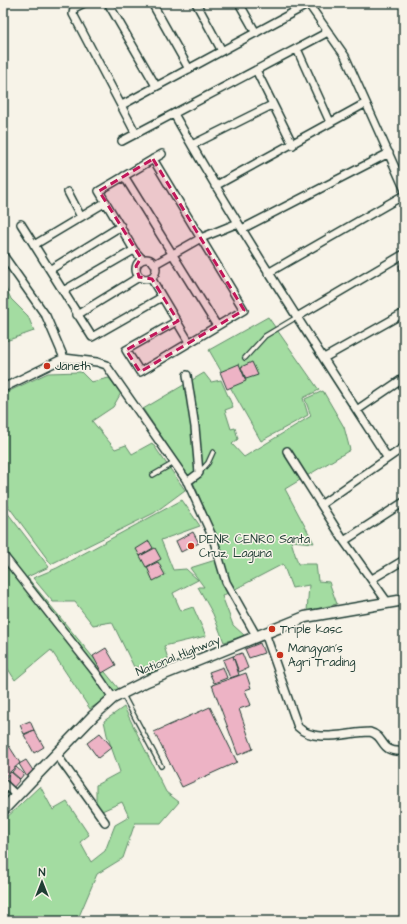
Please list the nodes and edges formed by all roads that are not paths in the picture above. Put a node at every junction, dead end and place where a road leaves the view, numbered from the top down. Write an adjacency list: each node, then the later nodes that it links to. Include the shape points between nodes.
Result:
1 (84, 3): 15 (street, via 74,8 73,14)
2 (108, 3): 13 (street)
3 (152, 3): 11 (street)
4 (196, 3): 10 (street)
5 (239, 3): 8 (street)
6 (305, 5): 7 (street, via 310,6); 8 (street)
7 (328, 32): 9 (street); 14 (street, via 345,56)
8 (256, 33): 10 (street)
9 (297, 49): 12 (street); 18 (street)
10 (222, 51): 11 (street)
11 (189, 69): 13 (street)
12 (256, 70): 16 (street); 17 (street)
13 (156, 86): 15 (street)
14 (366, 103): 18 (street); 23 (street)
15 (122, 105): 19 (street)
16 (272, 105): 21 (street); 22 (street)
17 (174, 114): 19 (street); 21 (street)
18 (330, 122): 22 (street)
19 (136, 134): 20 (street)
20 (122, 141)
21 (192, 145): 27 (street)
22 (293, 145): 27 (street)
23 (389, 153): 28 (street); 35 (street)
24 (162, 154): 25 (street)
25 (153, 159): 26 (street); 36 (street)
26 (124, 176): 31 (street, via 99,191); 39 (street)
27 (215, 186): 35 (street)
28 (404, 188)
29 (68, 192): 32 (street)
30 (404, 195): 45 (street)
31 (106, 202): 32 (street); 34 (street)
32 (81, 217): 37 (street)
33 (21, 224): 37 (street)
34 (121, 226): 38 (street); 44 (street)
35 (240, 226): 36 (street); 45 (street)
36 (201, 238): 39 (street); 54 (street, via 244,310)
37 (34, 244): 44 (street)
38 (134, 250): 42 (street); 48 (street)
39 (173, 254): 43 (street); 54 (street)
40 (404, 254): 52 (street)
41 (3, 255): 56 (street, via 46,316)
42 (142, 259): 43 (street, via 150,259); 46 (street, via 136,266)
43 (155, 264): 47 (street, via 156,272)
44 (51, 270): 48 (street)
45 (268, 273): 52 (street)
46 (139, 277): 47 (street); 51 (street)
47 (151, 278): 49 (street)
48 (63, 291): 51 (street)
49 (162, 297): 51 (street, via 92,337); 53 (street)
50 (404, 314): 58 (street)
51 (77, 315)
52 (297, 317): 57 (lane, via 265,336); 58 (street)
53 (177, 321): 55 (street); 55 (street, via 126,350 140,372)
54 (217, 326): 55 (street)
55 (189, 342)
56 (64, 358): 61 (street); 67 (street, via 106,365)
57 (245, 358)
58 (324, 358): 62 (street)
59 (187, 375): 68 (street)
60 (404, 378): 62 (street)
61 (3, 388)
62 (357, 410): 66 (street)
63 (404, 447): 66 (street)
64 (287, 451): 72 (street)
65 (213, 452): 68 (lane)
66 (387, 457): 72 (street)
67 (174, 463): 69 (lane); 70 (street)
68 (199, 473): 70 (street)
69 (153, 475)
70 (187, 482): 79 (street, via 213,538 226,582)
71 (404, 502): 73 (street)
72 (322, 504): 73 (street)
73 (344, 541): 76 (street)
74 (3, 556): 80 (street)
75 (404, 560): 76 (street)
76 (372, 580): 78 (street)
77 (404, 600): 78 (main road, National Highway)
78 (388, 603): 79 (main road, National Highway, via 305,617)
79 (261, 635): 80 (main road, National Highway, via 147,681); 81 (street, via 298,727 303,732 314,735 370,732 388,750)
80 (118, 696): 82 (main road, National Highway, via 93,716); 83 (lane)
81 (404, 751)
82 (57, 754): 85 (main road, National Highway); 87 (street)
83 (161, 766)
84 (3, 783): 85 (street)
85 (17, 796): 86 (main road, National Highway)
86 (3, 810)
87 (104, 822)

